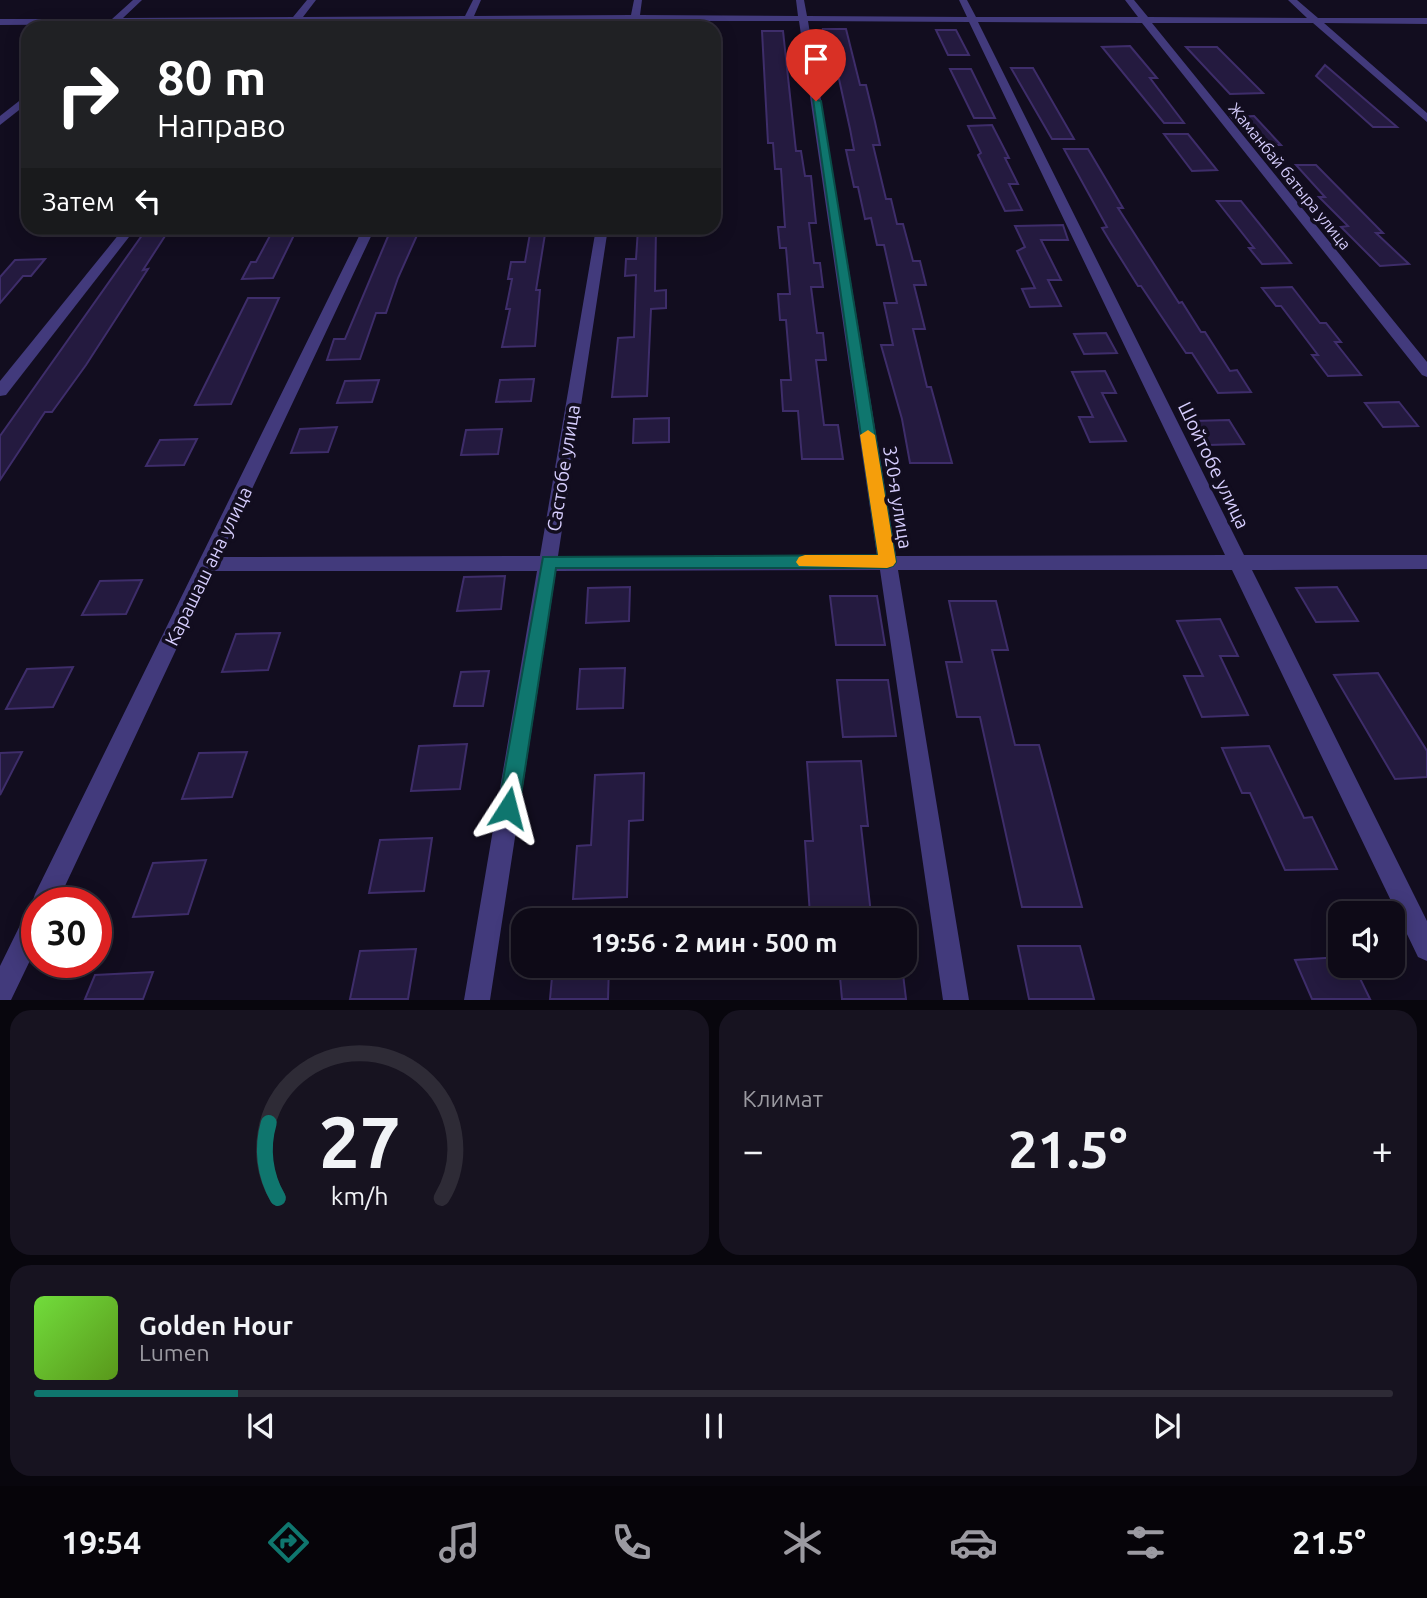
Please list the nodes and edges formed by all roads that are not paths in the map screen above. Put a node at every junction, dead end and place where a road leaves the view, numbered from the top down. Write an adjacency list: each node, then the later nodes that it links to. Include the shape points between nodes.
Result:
1 (138, 0): 11 (street)
2 (312, 0): 12 (street)
3 (477, 0): 13 (street)
4 (638, 0): 14 (street)
5 (800, 0): 10 (street, 320-я улица)
6 (964, 0): 16 (street, Шойтобе улица)
7 (1129, 0): 9 (street, Жаманбай батыра улица)
8 (1292, 0): 17 (street)
9 (1144, 19): 16 (street); 17 (street); 27 (street, Жаманбай батыра улица)
10 (804, 20): 15 (street); 16 (street); 30 (street, 320-я улица)
11 (114, 21)
12 (295, 21)
13 (467, 21)
14 (634, 21)
15 (721, 21)
16 (974, 21): 32 (street, Шойтобе улица)
17 (1316, 21): 18 (street); 22 (street)
18 (1427, 21)
19 (0, 22): 20 (street)
20 (21, 22)
21 (21, 103): 23 (street)
22 (1427, 119)
23 (0, 122)
24 (124, 235): 28 (street)
25 (366, 235): 33 (street, Карашаш ана улица)
26 (600, 235): 29 (street, Састобе улица)
27 (1427, 372)
28 (0, 391)
29 (549, 561): 30 (street); 33 (street); 38 (street, Састобе улица)
30 (887, 562): 32 (street); 39 (street, 320-я улица)
31 (1427, 562): 32 (street)
32 (1239, 563): 35 (street, Шойтобе улица)
33 (209, 564): 34 (street, Карашаш ана улица)
34 (52, 887)
35 (1427, 948)
36 (21, 951): 37 (street)
37 (0, 994)
38 (477, 999)
39 (956, 999)

